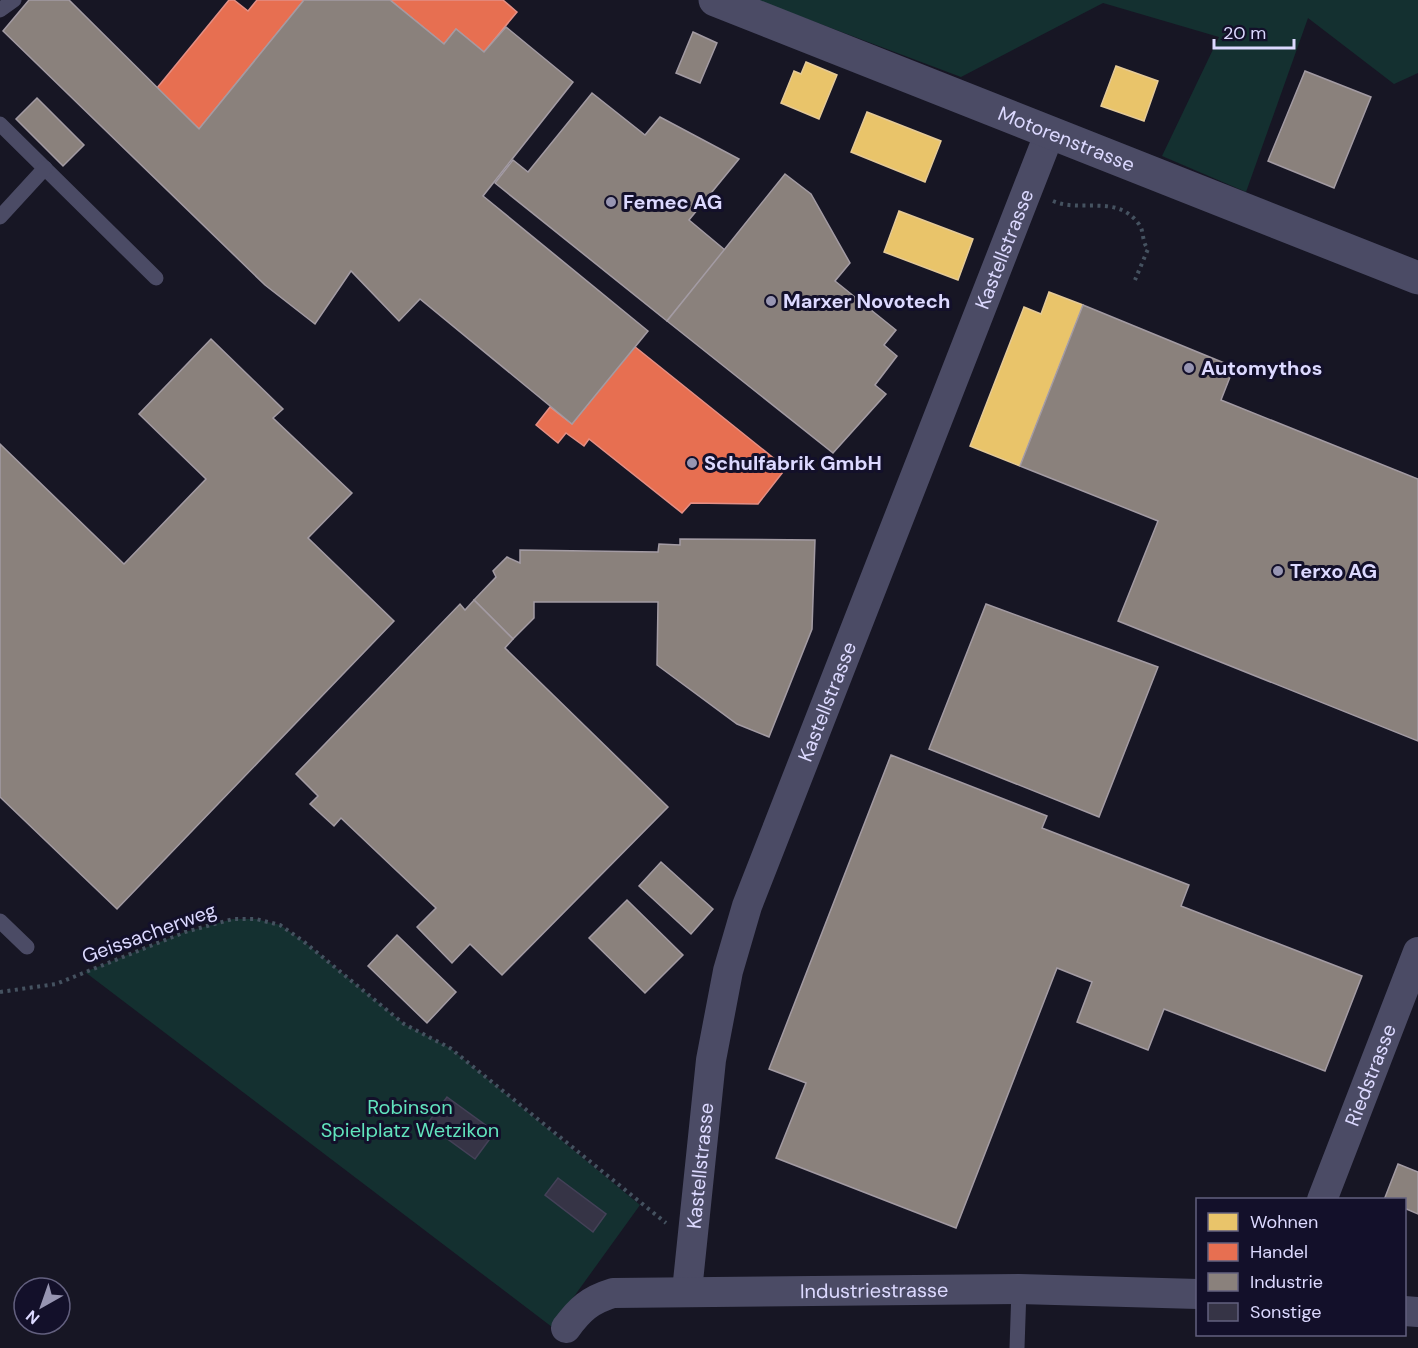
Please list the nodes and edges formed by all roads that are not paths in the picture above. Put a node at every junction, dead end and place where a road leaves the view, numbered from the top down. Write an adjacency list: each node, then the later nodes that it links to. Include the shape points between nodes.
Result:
1 (14, 0): 3 (lane)
2 (715, 0): 5 (street, Motorenstrasse)
3 (0, 10)
4 (0, 124): 6 (lane)
5 (1050, 132): 9 (street, Motorenstrasse); 15 (street, Kastellstrasse, via 806,752 737,939 711,1060)
6 (45, 168): 7 (lane); 8 (lane)
7 (0, 217)
8 (156, 278)
9 (1418, 278)
10 (0, 921): 11 (lane)
11 (27, 947)
12 (1418, 952): 13 (street, Riedstrasse)
13 (1323, 1198)
14 (1019, 1289): 15 (street, Industriestrasse); 16 (street, Industriestrasse); 18 (lane)
15 (687, 1291): 17 (street, Industriestrasse, via 613,1293 599,1297 581,1308)
16 (1196, 1294)
17 (566, 1328)
18 (1017, 1348)

